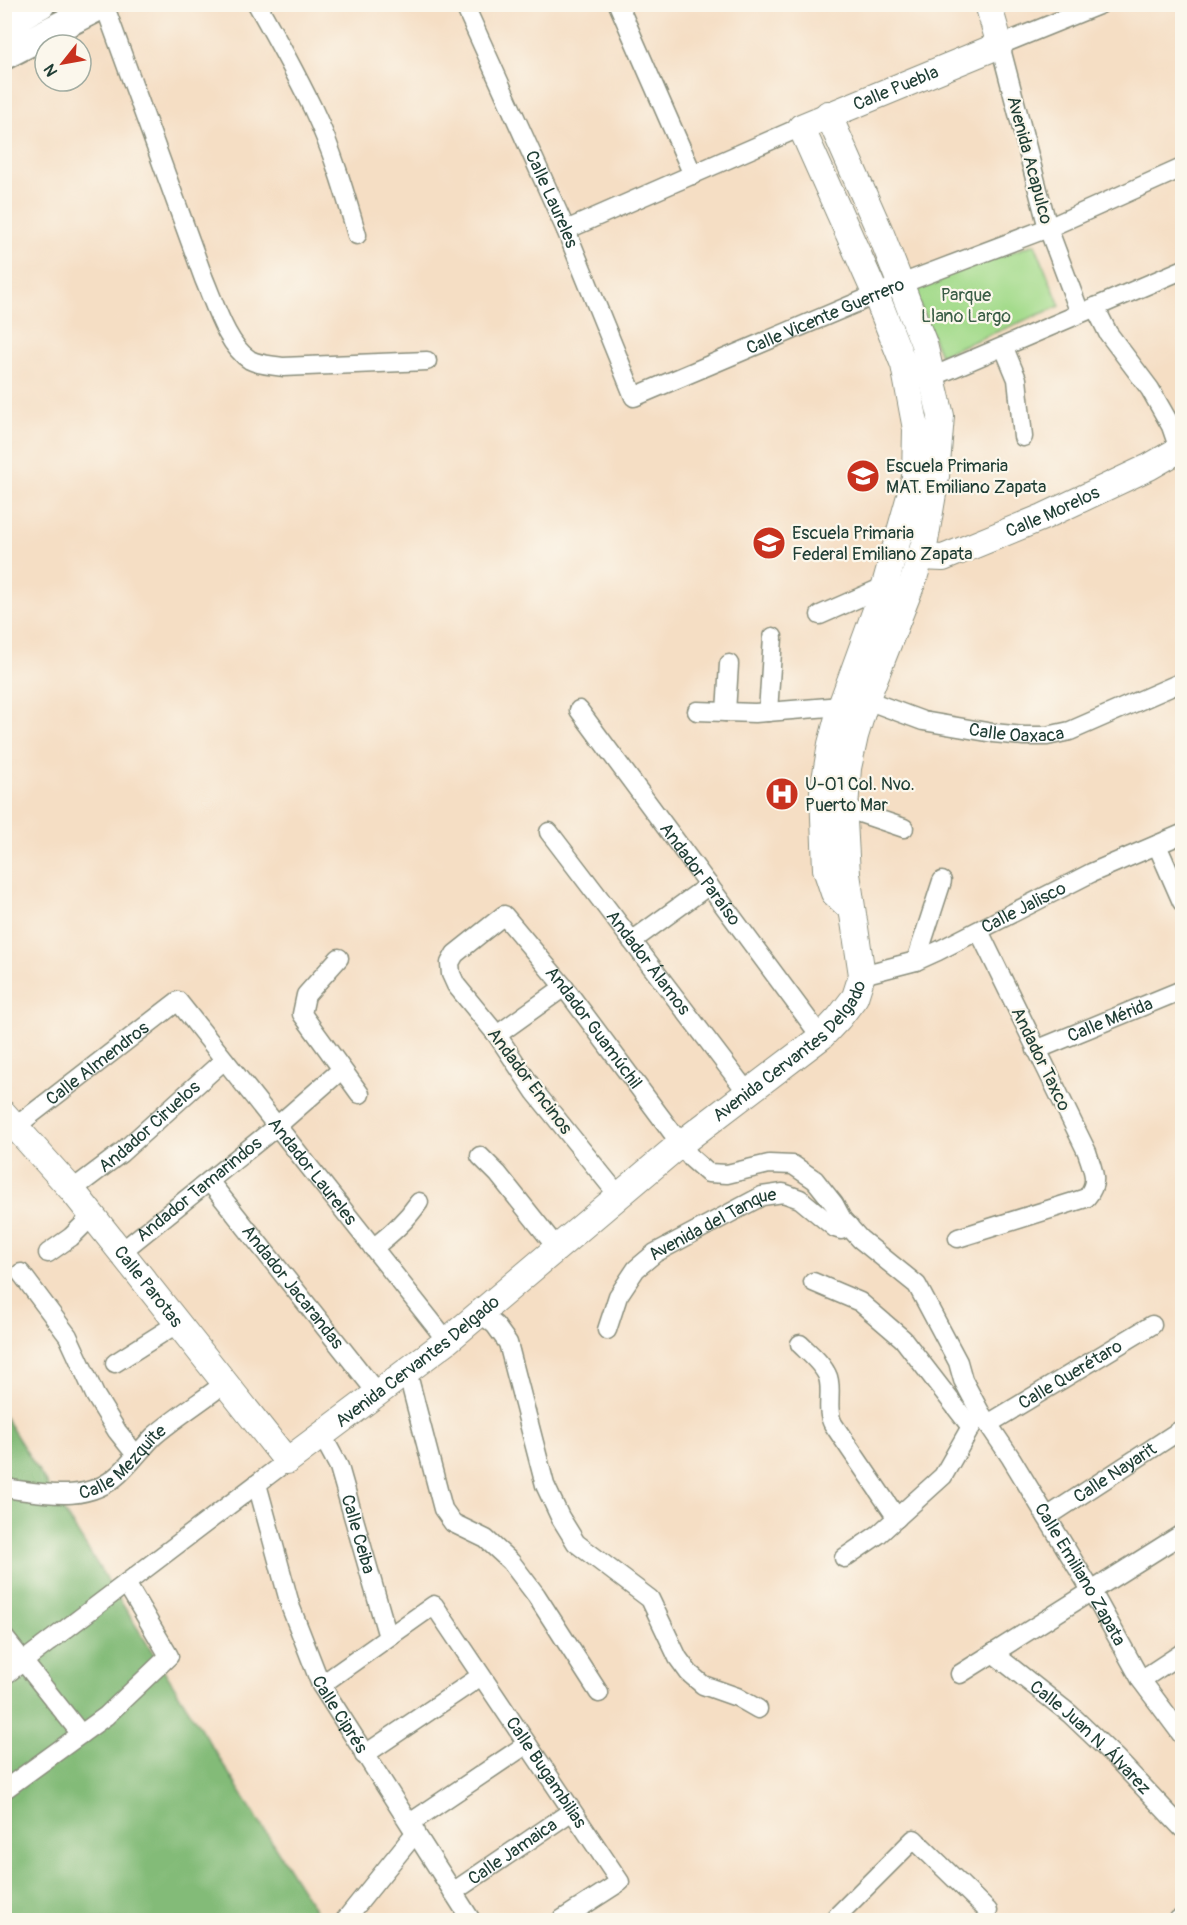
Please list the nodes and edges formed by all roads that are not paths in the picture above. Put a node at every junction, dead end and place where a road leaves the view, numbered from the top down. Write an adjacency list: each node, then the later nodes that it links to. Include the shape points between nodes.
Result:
1 (41, 4): 8 (main road)
2 (103, 4): 10 (main road); 23 (street, via 204,279 236,347 250,360 283,366)
3 (257, 4): 17 (street, via 314,111)
4 (464, 4): 16 (street, Calle Laureles)
5 (618, 4): 14 (street)
6 (988, 4): 9 (street, Avenida Acapulco)
7 (1101, 4): 9 (street, Calle Puebla)
8 (4, 24)
9 (1000, 45): 11 (street, Calle Puebla); 15 (street, Avenida Acapulco)
10 (4, 55)
11 (828, 114): 12 (street, Calle Puebla); 19 (street)
12 (801, 127): 14 (street, Calle Puebla); 20 (street)
13 (1182, 168): 15 (street, Calle Vicente Guerrero)
14 (693, 175): 16 (street, Calle Puebla)
15 (1048, 228): 19 (street, Calle Vicente Guerrero); 21 (street, Avenida Acapulco)
16 (566, 230): 25 (street, Calle Laureles)
17 (357, 235)
18 (1182, 270): 21 (street)
19 (901, 284): 20 (street, Calle Vicente Guerrero); 24 (street)
20 (876, 295): 25 (street, Calle Vicente Guerrero); 29 (street, via 904,365 916,429 915,478)
21 (1087, 310): 22 (street); 27 (street, Avenida Acapulco, via 1150,389)
22 (1005, 348): 24 (street); 26 (street, via 1017,379)
23 (427, 361)
24 (932, 377): 28 (street, via 941,416 936,476)
25 (634, 397)
26 (1023, 437)
27 (1181, 452): 28 (street, Calle Morelos, via 1043,517)
28 (917, 568): 29 (street, Calle Morelos); 34 (street)
29 (885, 585): 30 (street, Calle Morelos); 34 (street)
30 (820, 615)
31 (773, 637): 38 (street)
32 (729, 664): 37 (street)
33 (1182, 682): 34 (street, Calle Oaxaca, via 1070,731 1047,736 993,733 923,721)
34 (851, 699): 38 (street, Calle Oaxaca); 39 (street, via 831,744 823,792)
35 (579, 710): 45 (street, Andador Paraíso)
36 (697, 711): 37 (street, Calle Oaxaca)
37 (726, 712): 38 (street, Calle Oaxaca)
38 (768, 712)
39 (838, 817): 40 (street); 52 (street, Avenida Cervantes Delgado, via 826,869 834,893 851,908)
40 (904, 828)
41 (549, 832): 48 (street, Andador Álamos)
42 (1182, 834): 43 (street, Calle Jalisco)
43 (1157, 845): 46 (street); 47 (street, Calle Jalisco, via 1091,873)
44 (942, 881): 50 (street)
45 (709, 885): 48 (street); 57 (street, Andador Paraíso)
46 (1182, 902)
47 (979, 931): 50 (street, Calle Jalisco); 58 (street, Andador Taxco)
48 (632, 941): 61 (street, Andador Álamos)
49 (339, 958): 60 (street, via 306,995 302,1014)
50 (916, 961): 52 (street, Calle Jalisco)
51 (450, 963): 53 (street, Andador Guamúchil, via 455,954 504,915); 56 (street, Andador Encinos, via 456,985)
52 (862, 975): 57 (street, Avenida Cervantes Delgado, via 855,997)
53 (564, 987): 56 (street); 65 (street, Andador Guamúchil)
54 (1182, 990): 58 (street, Calle Mérida)
55 (178, 1001): 59 (street, Andador Laureles); 63 (street, Calle Almendros)
56 (496, 1035): 69 (street, Andador Encinos, via 535,1092)
57 (821, 1037): 61 (street, Avenida Cervantes Delgado)
58 (1036, 1050): 73 (street, Andador Taxco, via 1088,1152 1094,1189 1086,1198)
59 (225, 1060): 64 (street, Andador Laureles); 68 (street, Andador Ciruelos, via 121,1153)
60 (341, 1070): 62 (street); 64 (street, Andador Tamarindos)
61 (747, 1092): 65 (street, Avenida Cervantes Delgado)
62 (360, 1094)
63 (10, 1120): 68 (street, Calle Parotas)
64 (277, 1126): 67 (street, Andador Tamarindos); 74 (street, Andador Laureles)
65 (680, 1145): 69 (street, Avenida Cervantes Delgado); 72 (street, Avenida del Tanque, via 708,1173 794,1164 815,1179)
66 (480, 1156): 75 (street)
67 (209, 1181): 76 (street, Andador Tamarindos); 89 (street, Andador Jacarandas)
68 (72, 1190): 71 (street, Calle Parotas)
69 (619, 1196): 75 (street, Avenida Cervantes Delgado)
70 (418, 1202): 74 (street, via 409,1217)
71 (92, 1216): 76 (street, Calle Parotas); 77 (street)
72 (849, 1226): 83 (street, Avenida del Tanque, via 835,1228 800,1199 783,1193 762,1196 655,1253 636,1269 618,1296); 90 (street, Avenida del Tanque, via 917,1285 958,1362)
73 (958, 1238)
74 (373, 1248): 84 (street, Andador Laureles)
75 (557, 1248): 80 (street, Avenida Cervantes Delgado)
76 (121, 1252): 81 (street, Calle Parotas)
77 (48, 1253)
78 (21, 1274): 93 (street, via 68,1336 94,1395)
79 (813, 1282): 90 (street, via 860,1302 903,1339)
80 (480, 1313): 84 (street, Avenida Cervantes Delgado); 114 (street, via 495,1324 508,1344 545,1485 576,1543 650,1599 688,1673 703,1685 737,1696)
81 (178, 1323): 86 (street); 88 (street, Calle Parotas)
82 (1152, 1325): 90 (street, Calle Querétaro)
83 (607, 1330)
84 (447, 1341): 87 (street, Avenida Cervantes Delgado)
85 (800, 1344): 98 (street, via 829,1378 829,1416)
86 (115, 1363)
87 (407, 1371): 89 (street, Avenida Cervantes Delgado); 113 (street, via 443,1509 453,1523 486,1539 511,1562)
88 (225, 1383): 93 (street, Calle Mezquite); 94 (street, Calle Parotas)
89 (377, 1393): 92 (street, Avenida Cervantes Delgado)
90 (980, 1421): 97 (street, Calle Emiliano Zapata); 98 (street, via 942,1476)
91 (1182, 1429): 97 (street, Calle Nayarit)
92 (322, 1435): 94 (street, Avenida Cervantes Delgado); 104 (street, Calle Ceiba, via 339,1467)
93 (136, 1455): 96 (street, Calle Mezquite, via 100,1488 53,1495)
94 (287, 1461): 95 (street, Avenida Cervantes Delgado)
95 (256, 1485): 101 (street, Avenida Cervantes Delgado); 112 (street, Calle Ciprés, via 291,1608)
96 (4, 1488)
97 (1047, 1517): 102 (street, Calle Emiliano Zapata)
98 (897, 1518): 100 (street)
99 (1182, 1534): 102 (street)
100 (844, 1558)
101 (126, 1583): 107 (street, Avenida Cervantes Delgado); 115 (street, via 169,1656 106,1716)
102 (1091, 1590): 105 (street); 111 (street, Calle Emiliano Zapata)
103 (4, 1637): 107 (street)
104 (388, 1637): 110 (street, Calle Bugambilias, via 434,1605); 112 (street)
105 (993, 1653): 108 (street); 122 (street, Calle Juan N. Álvarez, via 1070,1714)
106 (1182, 1653): 111 (street)
107 (23, 1660): 109 (street, Avenida Cervantes Delgado); 115 (street)
108 (960, 1674)
109 (4, 1676)
110 (481, 1676): 117 (street, Calle Bugambilias); 118 (street)
111 (1141, 1680): 116 (street, Calle Emiliano Zapata)
112 (321, 1685): 118 (street, Calle Ciprés)
113 (599, 1694)
114 (758, 1709)
115 (81, 1734): 119 (street)
116 (1182, 1735)
117 (527, 1744): 120 (street, Calle Bugambilias); 121 (street)
118 (364, 1755): 121 (street, Calle Ciprés)
119 (4, 1790)
120 (572, 1811): 123 (street, Calle Jamaica); 128 (street, Calle Bugambilias, via 620,1882)
121 (413, 1828): 123 (street, Calle Ciprés); 126 (street)
122 (1182, 1828)
123 (453, 1892): 127 (street, Calle Ciprés)
124 (988, 1911): 129 (street, via 914,1839)
125 (1182, 1919): 130 (street)
126 (345, 1920)
127 (471, 1920)
128 (561, 1920)
129 (833, 1920)
130 (1178, 1920)

